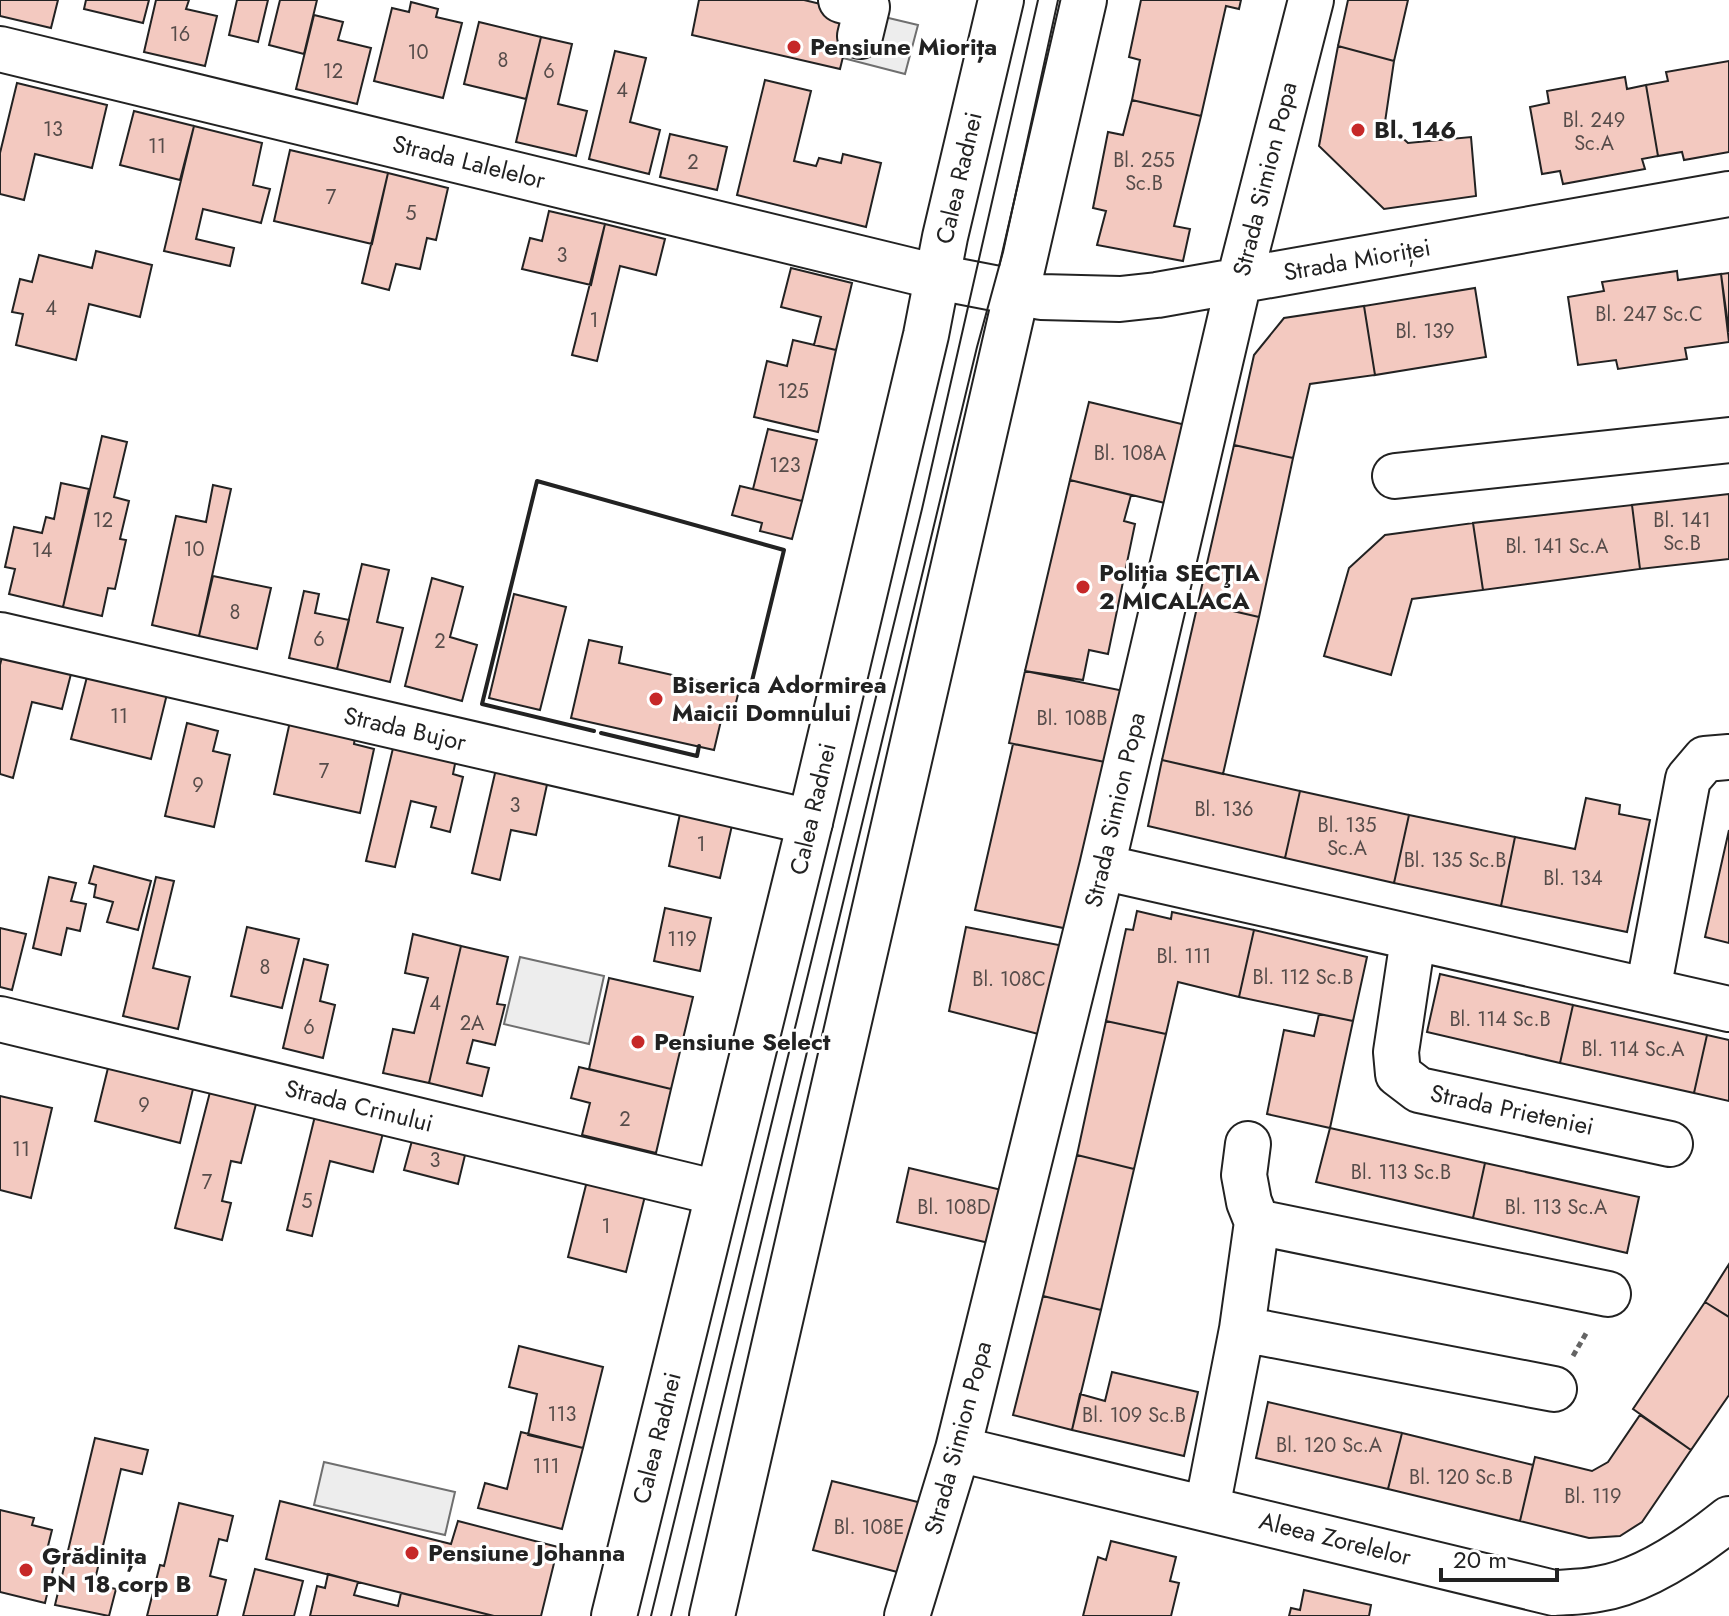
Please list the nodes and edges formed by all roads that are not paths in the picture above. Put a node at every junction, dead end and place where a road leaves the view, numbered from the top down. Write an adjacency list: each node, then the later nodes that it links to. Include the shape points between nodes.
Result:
1 (1001, 0): 6 (street, Calea Radnei)
2 (1084, 0): 8 (street)
3 (1311, 0): 7 (street, Strada Simion Popa)
4 (0, 49): 6 (street, Strada Lalelelor)
5 (1729, 194): 7 (street, Strada Mioriței)
6 (937, 277): 8 (street, Strada Mioriței); 13 (street, Calea Radnei)
7 (1239, 281): 8 (street, Strada Mioriței, via 1120,299); 14 (street, Strada Simion Popa)
8 (1017, 294): 30 (street)
9 (1729, 440): 10 (street)
10 (1395, 476)
11 (0, 635): 13 (street, Strada Bujor)
12 (1717, 758): 16 (street, via 1688,779)
13 (810, 822): 21 (street, Calea Radnei)
14 (1102, 867): 15 (street); 26 (street, Strada Simion Popa)
15 (1413, 939): 16 (street); 20 (street, Strada Prieteniei, via 1396,1052 1398,1074 1419,1090)
16 (1648, 990): 17 (street)
17 (1729, 1009)
18 (0, 1019): 21 (street, Strada Crinului)
19 (1248, 1144): 22 (street, via 1244,1175)
20 (1670, 1144)
21 (718, 1193): 29 (street, Calea Radnei)
22 (1257, 1222): 23 (street); 24 (street)
23 (1608, 1294)
24 (1242, 1329): 25 (street); 27 (street)
25 (1554, 1389)
26 (958, 1449): 27 (street, Aleea Zorelelor); 31 (street, Strada Simion Popa)
27 (1207, 1508): 28 (street, Aleea Zorelelor, via 1554,1593 1600,1589 1648,1572 1690,1550)
28 (1729, 1519)
29 (614, 1616)
30 (712, 1616)
31 (907, 1616)

